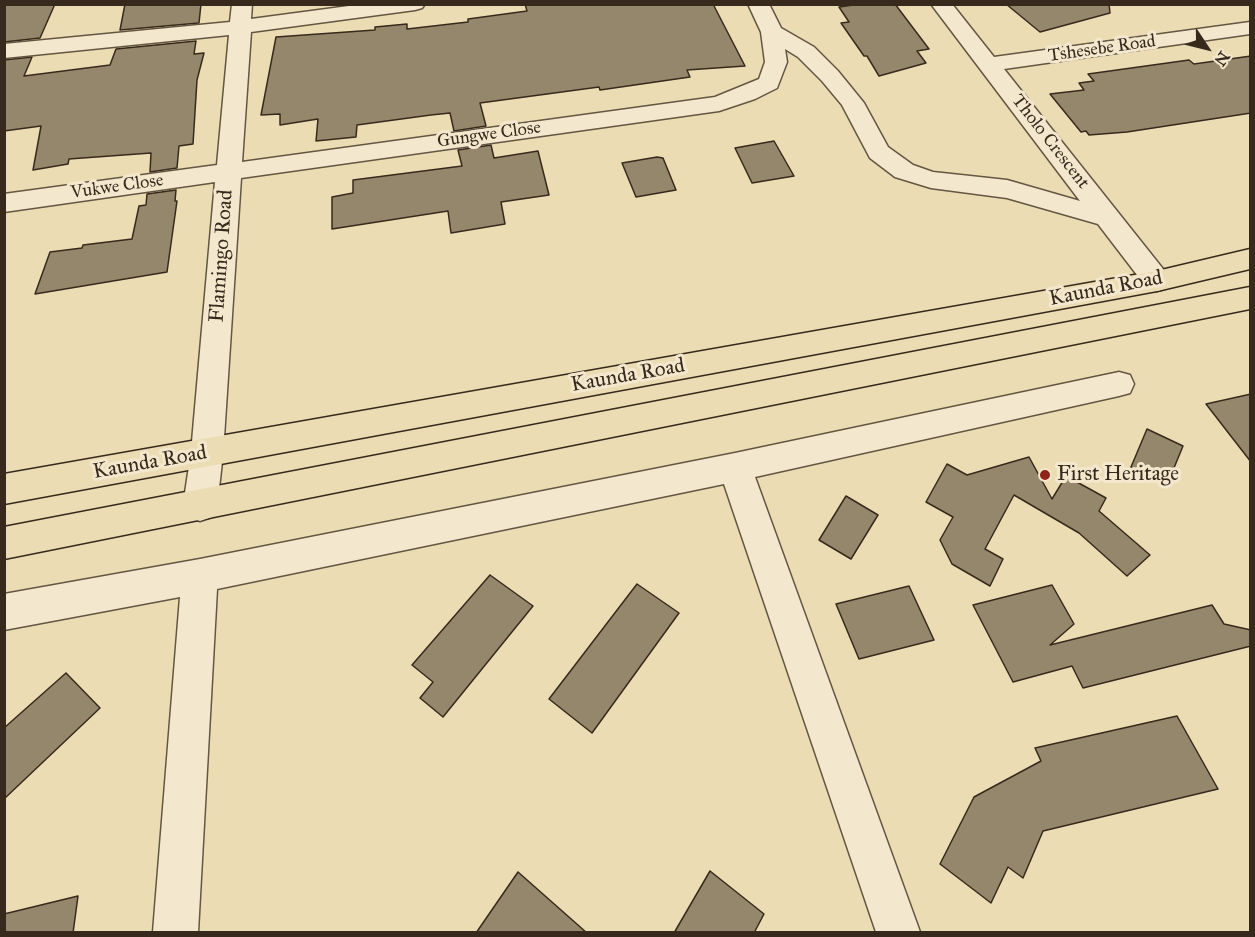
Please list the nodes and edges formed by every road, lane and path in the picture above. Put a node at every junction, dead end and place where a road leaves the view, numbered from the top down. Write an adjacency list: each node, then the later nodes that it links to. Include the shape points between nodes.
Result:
1 (415, 4): 4 (street)
2 (758, 4): 6 (street, Gungwe Close)
3 (941, 4): 8 (street, Tholo Crescent)
4 (241, 16): 7 (street); 9 (street, Flamingo Road)
5 (1251, 28): 8 (street, Tshesebe Road)
6 (772, 32): 9 (street, Gungwe Close, via 776,62 768,82 719,104); 11 (street, via 806,52 830,76 852,103 879,152 904,171 932,180 1007,189)
7 (4, 51)
8 (988, 65): 11 (street, Tholo Crescent)
9 (229, 170): 10 (street, Vukwe Close); 16 (street, Flamingo Road)
10 (4, 203)
11 (1110, 218): 13 (street, Tholo Crescent)
12 (1251, 260): 13 (main road, Kaunda Road)
13 (1157, 280): 16 (main road, Kaunda Road)
14 (1251, 298): 19 (main road)
15 (1119, 384): 17 (street)
16 (207, 453): 18 (main road, Kaunda Road); 19 (street, Flamingo Road)
17 (735, 468): 21 (street); 24 (street)
18 (4, 489)
19 (200, 506): 20 (main road)
20 (4, 543)
21 (200, 576): 22 (street); 23 (street)
22 (4, 612)
23 (176, 933)
24 (898, 933)

